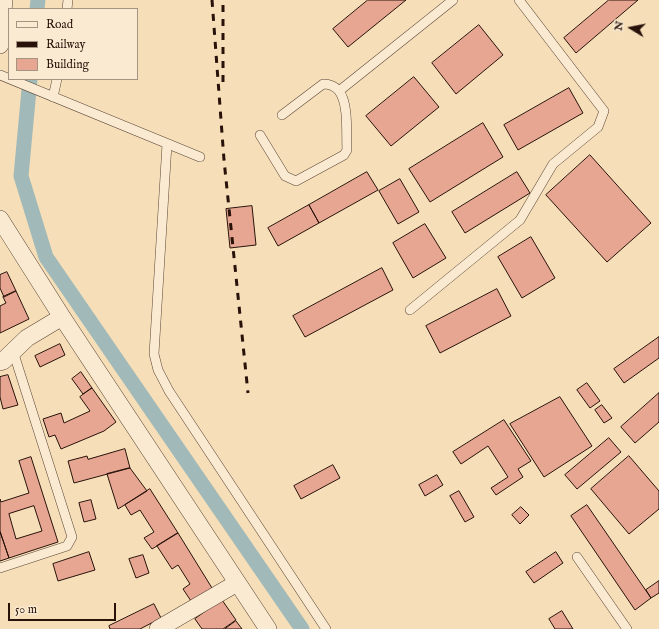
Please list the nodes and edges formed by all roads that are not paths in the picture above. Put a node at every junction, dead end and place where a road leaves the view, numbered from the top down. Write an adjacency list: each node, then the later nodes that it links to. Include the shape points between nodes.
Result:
1 (4, 0): 4 (street)
2 (453, 0): 7 (lane)
3 (519, 0): 14 (lane, via 604,111 598,127 553,164 520,220)
4 (0, 45)
5 (10, 80): 8 (lane)
6 (57, 80): 8 (lane)
7 (339, 91): 9 (lane, via 331,85 323,84); 10 (lane, via 345,103 347,150 344,155 296,181 285,176)
8 (53, 97): 11 (lane)
9 (282, 115)
10 (260, 135)
11 (167, 144): 12 (lane); 23 (lane, via 154,354 158,370 168,392)
12 (200, 157)
13 (0, 219): 15 (street)
14 (410, 310)
15 (62, 317): 16 (street, via 27,338); 20 (street)
16 (13, 351): 17 (street); 19 (lane, via 72,537 67,546)
17 (0, 362)
18 (577, 557): 24 (lane)
19 (0, 568)
20 (237, 583): 21 (street); 22 (street)
21 (158, 629)
22 (268, 629)
23 (326, 629)
24 (626, 629)

